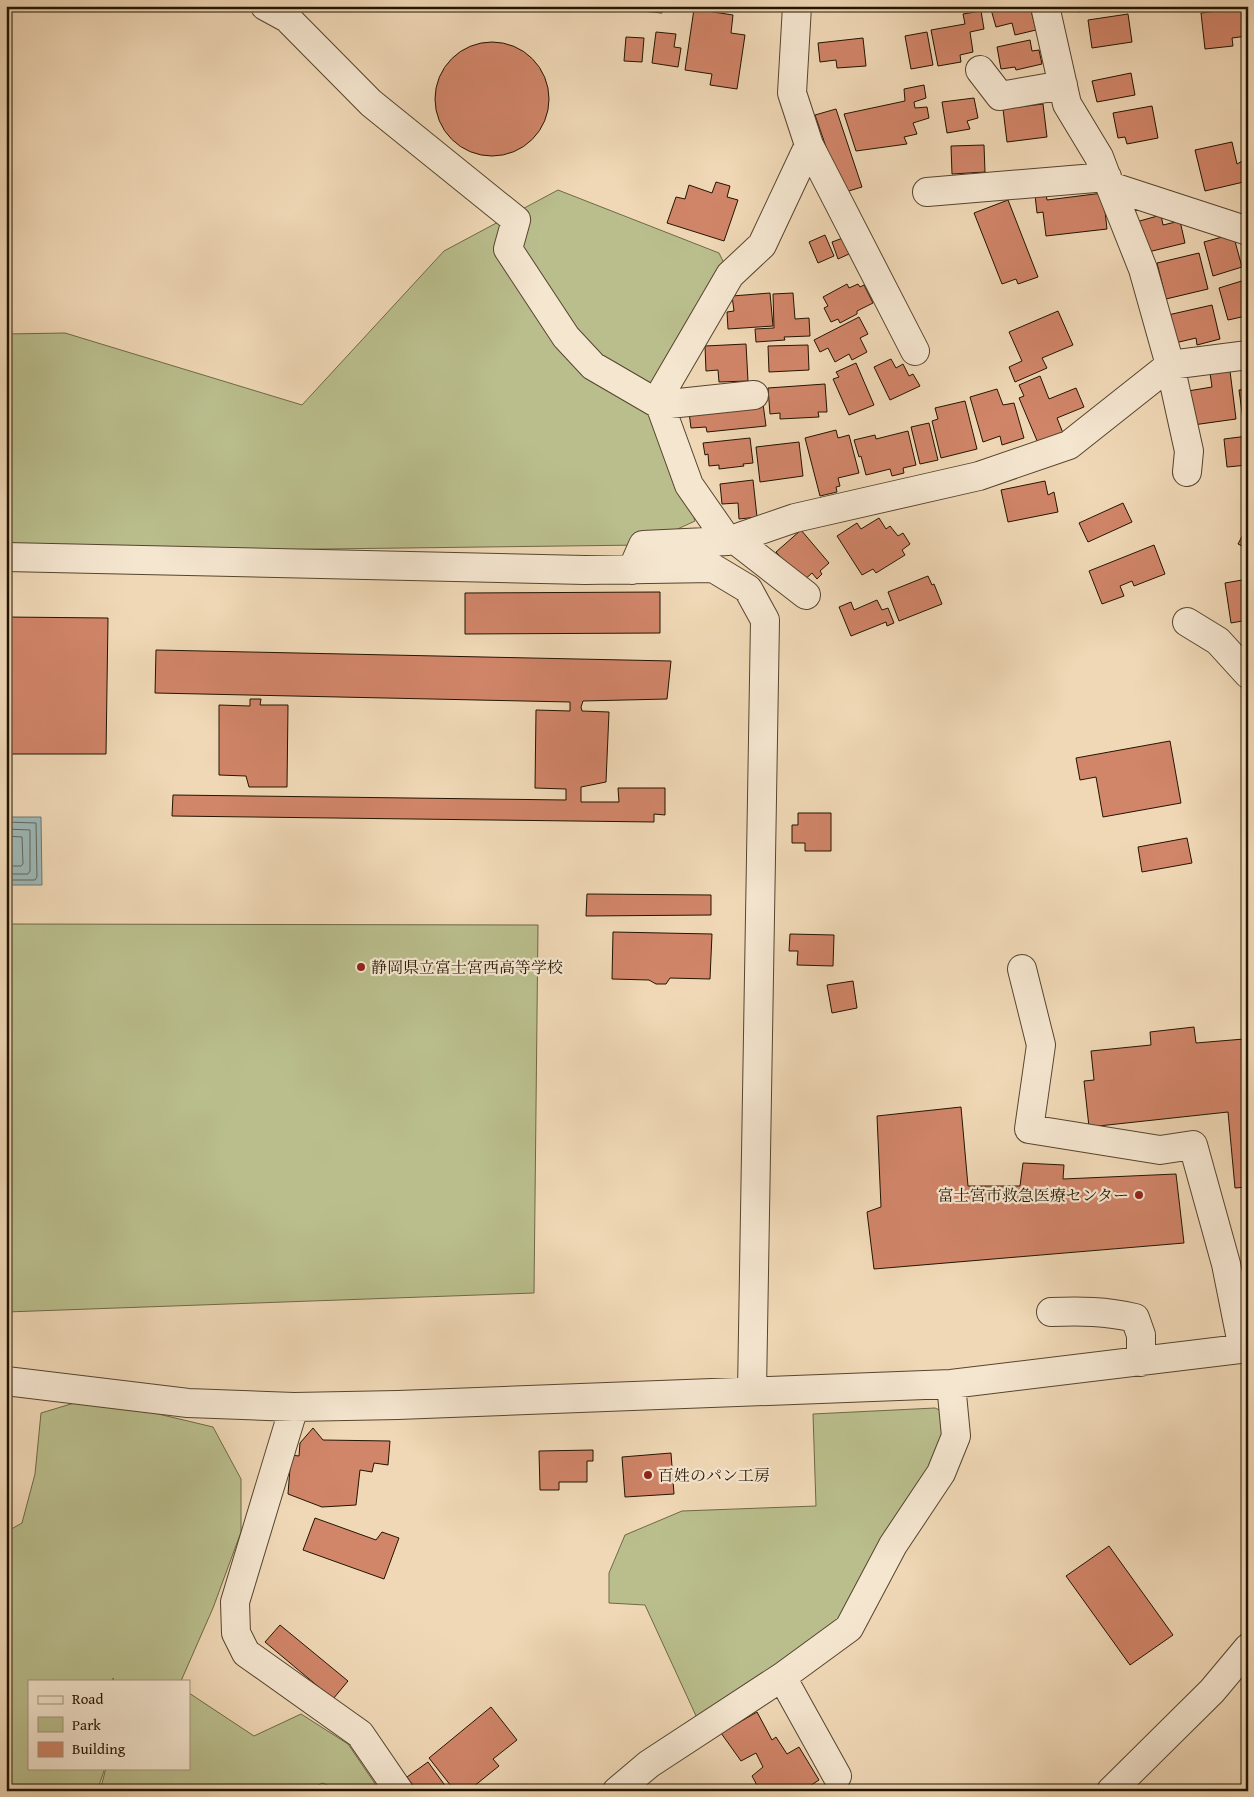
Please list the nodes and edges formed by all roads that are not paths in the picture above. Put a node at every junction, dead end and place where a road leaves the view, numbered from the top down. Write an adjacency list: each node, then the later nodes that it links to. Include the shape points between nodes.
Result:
1 (265, 6): 14 (street, via 287,18 371,103 516,220 508,249 566,337 592,366)
2 (797, 6): 6 (street, via 792,92)
3 (1045, 6): 5 (street)
4 (980, 70): 5 (street, via 1000,96)
5 (1063, 85): 7 (street, via 1067,104 1099,158)
6 (809, 145): 10 (street); 14 (street, via 762,245 730,275 670,376)
7 (1108, 181): 8 (street); 9 (street); 12 (street, via 1143,269)
8 (927, 192)
9 (1248, 231)
10 (915, 351)
11 (1248, 355): 12 (street)
12 (1170, 365): 15 (street, via 1189,451); 16 (street, via 1069,446 979,476 795,518)
13 (754, 395): 14 (street)
14 (660, 404): 16 (street, via 688,485)
15 (1186, 472)
16 (732, 540): 18 (street, via 642,545); 19 (street)
17 (6, 557): 18 (street)
18 (632, 570): 29 (street, via 713,568 748,589 765,620)
19 (806, 595)
20 (1187, 622): 21 (street, via 1218,641)
21 (1248, 674)
22 (1022, 969): 23 (street, via 1041,1046 1029,1129 1160,1150 1193,1145)
23 (1237, 1262): 25 (street)
24 (1051, 1312): 26 (street, via 1090,1310 1135,1318 1141,1335)
25 (1245, 1349): 26 (street)
26 (1141, 1362): 28 (street)
27 (6, 1381): 30 (street, via 188,1403)
28 (951, 1384): 29 (street); 32 (street, via 956,1436 941,1473 893,1545 849,1628)
29 (752, 1391): 30 (street)
30 (294, 1407): 34 (street, via 235,1602 236,1633 246,1653 360,1734)
31 (1248, 1648): 36 (street, via 1212,1691)
32 (782, 1677): 33 (street); 35 (street, via 649,1764)
33 (836, 1776)
34 (399, 1791)
35 (617, 1791)
36 (1111, 1791)

